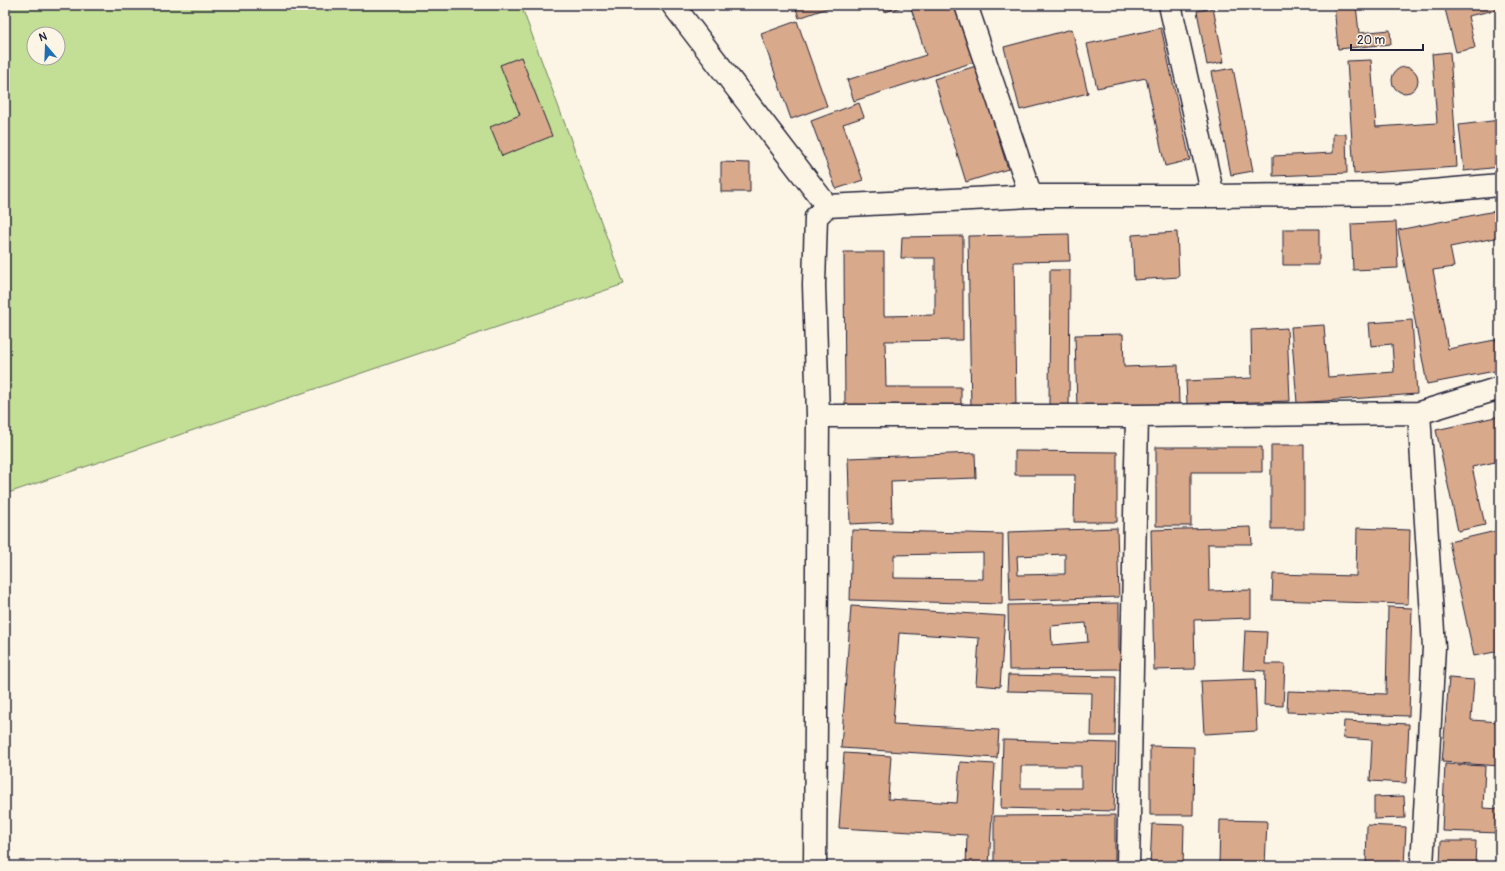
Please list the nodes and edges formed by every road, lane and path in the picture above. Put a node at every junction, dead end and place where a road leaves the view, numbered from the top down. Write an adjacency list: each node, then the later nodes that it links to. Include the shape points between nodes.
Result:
1 (673, 5): 7 (street)
2 (966, 5): 5 (street)
3 (1170, 5): 6 (street)
4 (1500, 185): 6 (street, via 1399,194)
5 (1031, 196): 6 (street); 7 (street)
6 (1213, 196)
7 (827, 206): 10 (street, via 816,216 814,285)
8 (1500, 388): 9 (street)
9 (1418, 413): 11 (street); 14 (street, via 1434,647)
10 (818, 416): 11 (street); 12 (street)
11 (1137, 416): 13 (street)
12 (815, 866)
13 (1128, 866)
14 (1422, 866)

